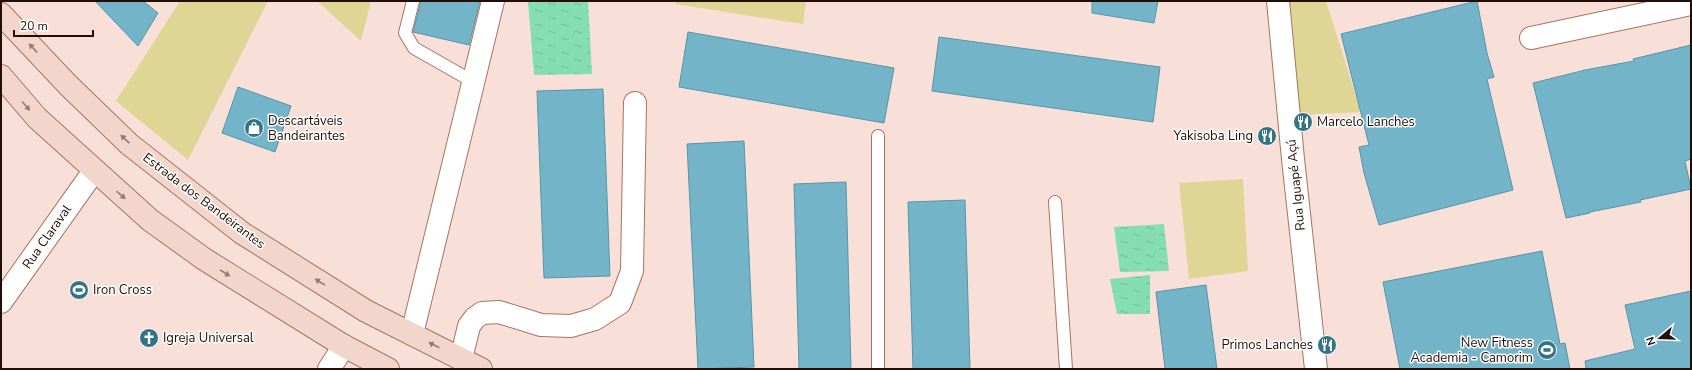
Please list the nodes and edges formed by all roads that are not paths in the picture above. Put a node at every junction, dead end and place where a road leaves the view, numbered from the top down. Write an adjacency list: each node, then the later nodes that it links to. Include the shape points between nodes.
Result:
1 (413, 1): 8 (lane, via 405,33 414,48)
2 (493, 1): 8 (street)
3 (1278, 1): 22 (street, Rua Iguapé Açú)
4 (1691, 4): 6 (street)
5 (1, 14): 14 (main road, Estrada dos Bandeirantes, one-way to 5, via 366,311 242,233 129,144 68,85)
6 (1531, 38)
7 (1, 76): 11 (main road, one-way to 11, via 37,118)
8 (472, 81): 14 (street)
9 (635, 103): 16 (street, via 632,271 620,303 595,319 571,326 541,325 499,312 482,313 474,318 469,326)
10 (878, 136): 20 (lane)
11 (94, 171): 13 (street, Rua Claraval); 15 (main road, one-way to 15, via 150,220 204,259)
12 (1056, 202): 21 (lane)
13 (1, 302)
14 (412, 334): 16 (main road, Estrada dos Bandeirantes, one-way to 14)
15 (344, 346): 17 (street); 18 (main road)
16 (461, 359): 19 (main road, Estrada dos Bandeirantes)
17 (329, 369)
18 (388, 369)
19 (481, 369)
20 (878, 369)
21 (1066, 369)
22 (1316, 369)

